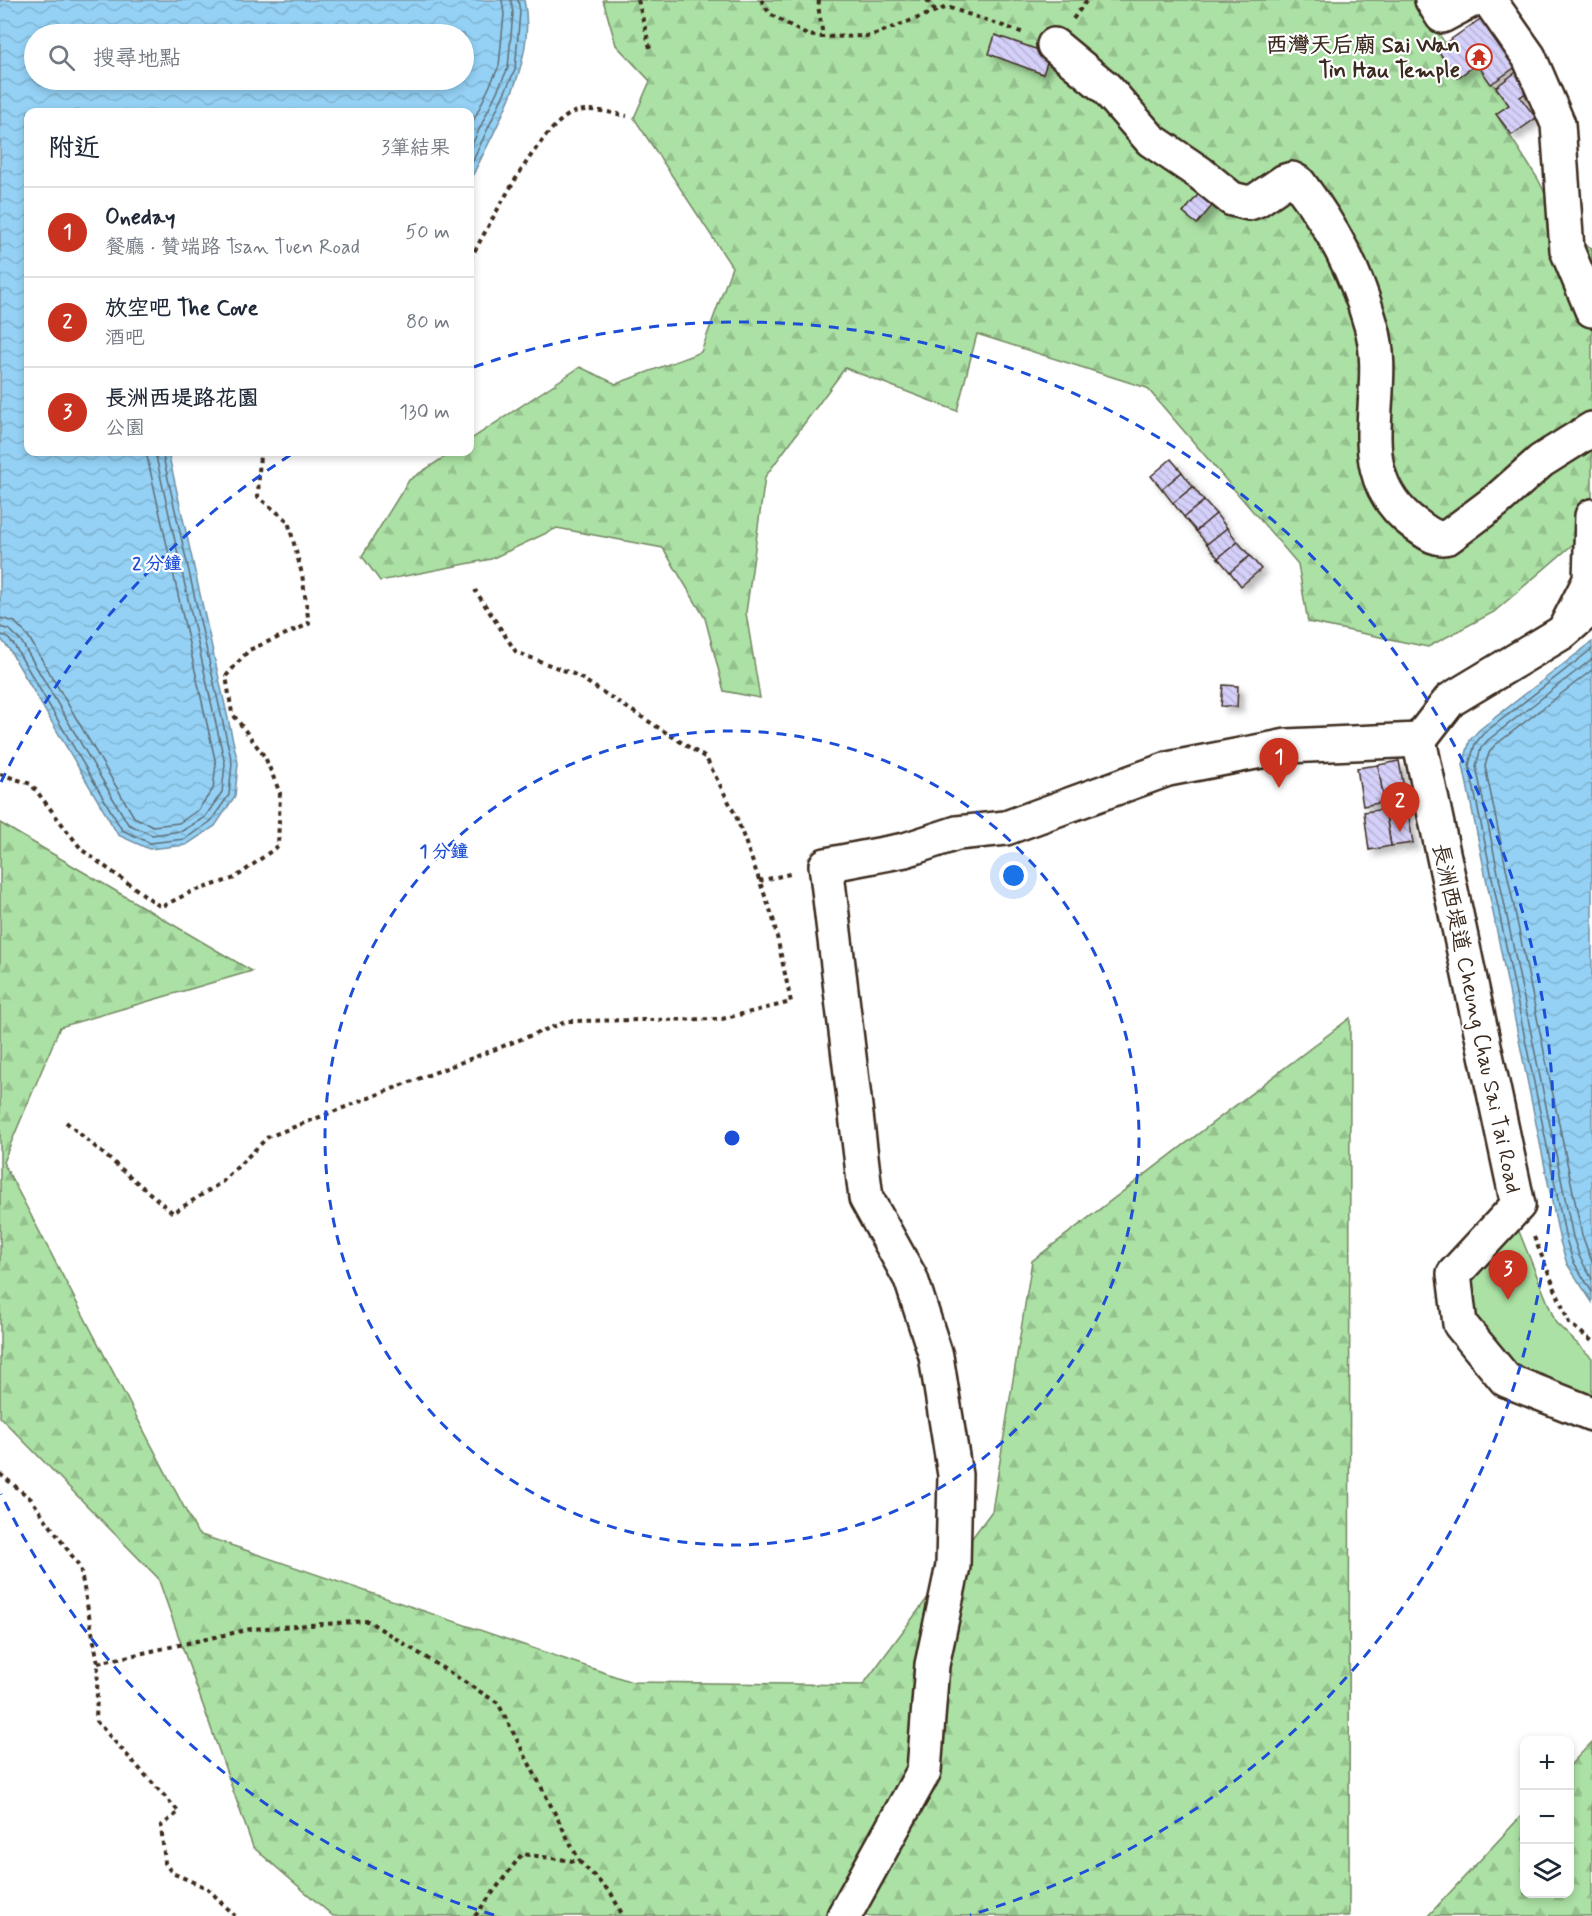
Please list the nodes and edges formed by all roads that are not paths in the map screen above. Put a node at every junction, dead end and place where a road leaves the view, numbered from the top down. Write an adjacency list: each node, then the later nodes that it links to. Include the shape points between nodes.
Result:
1 (1432, 0): 2 (street, via 1442,16)
2 (1472, 0)
3 (1489, 0): 5 (street, via 1529,57 1558,124 1567,250)
4 (1054, 45): 6 (street, via 1101,83 1151,140 1232,199 1249,202 1285,181 1299,183 1338,240 1372,326 1379,367 1372,441 1380,477 1401,512 1420,528 1440,538 1454,534 1541,461)
5 (1592, 310)
6 (1592, 429)
7 (1592, 516): 9 (street, via 1590,580)
8 (1592, 607): 9 (street)
9 (1563, 632): 10 (street, via 1450,700)
10 (1419, 740): 11 (street, 長洲西堤道 Cheung Chau Sai Tai Road, via 1518,1205 1454,1274 1460,1324 1506,1380); 12 (street, via 1287,746 1168,769 1006,828 957,833 905,849 826,865 866,1198 910,1279 936,1356 955,1475 953,1566 932,1665 924,1771)
11 (1592, 1414)
12 (844, 1916)

